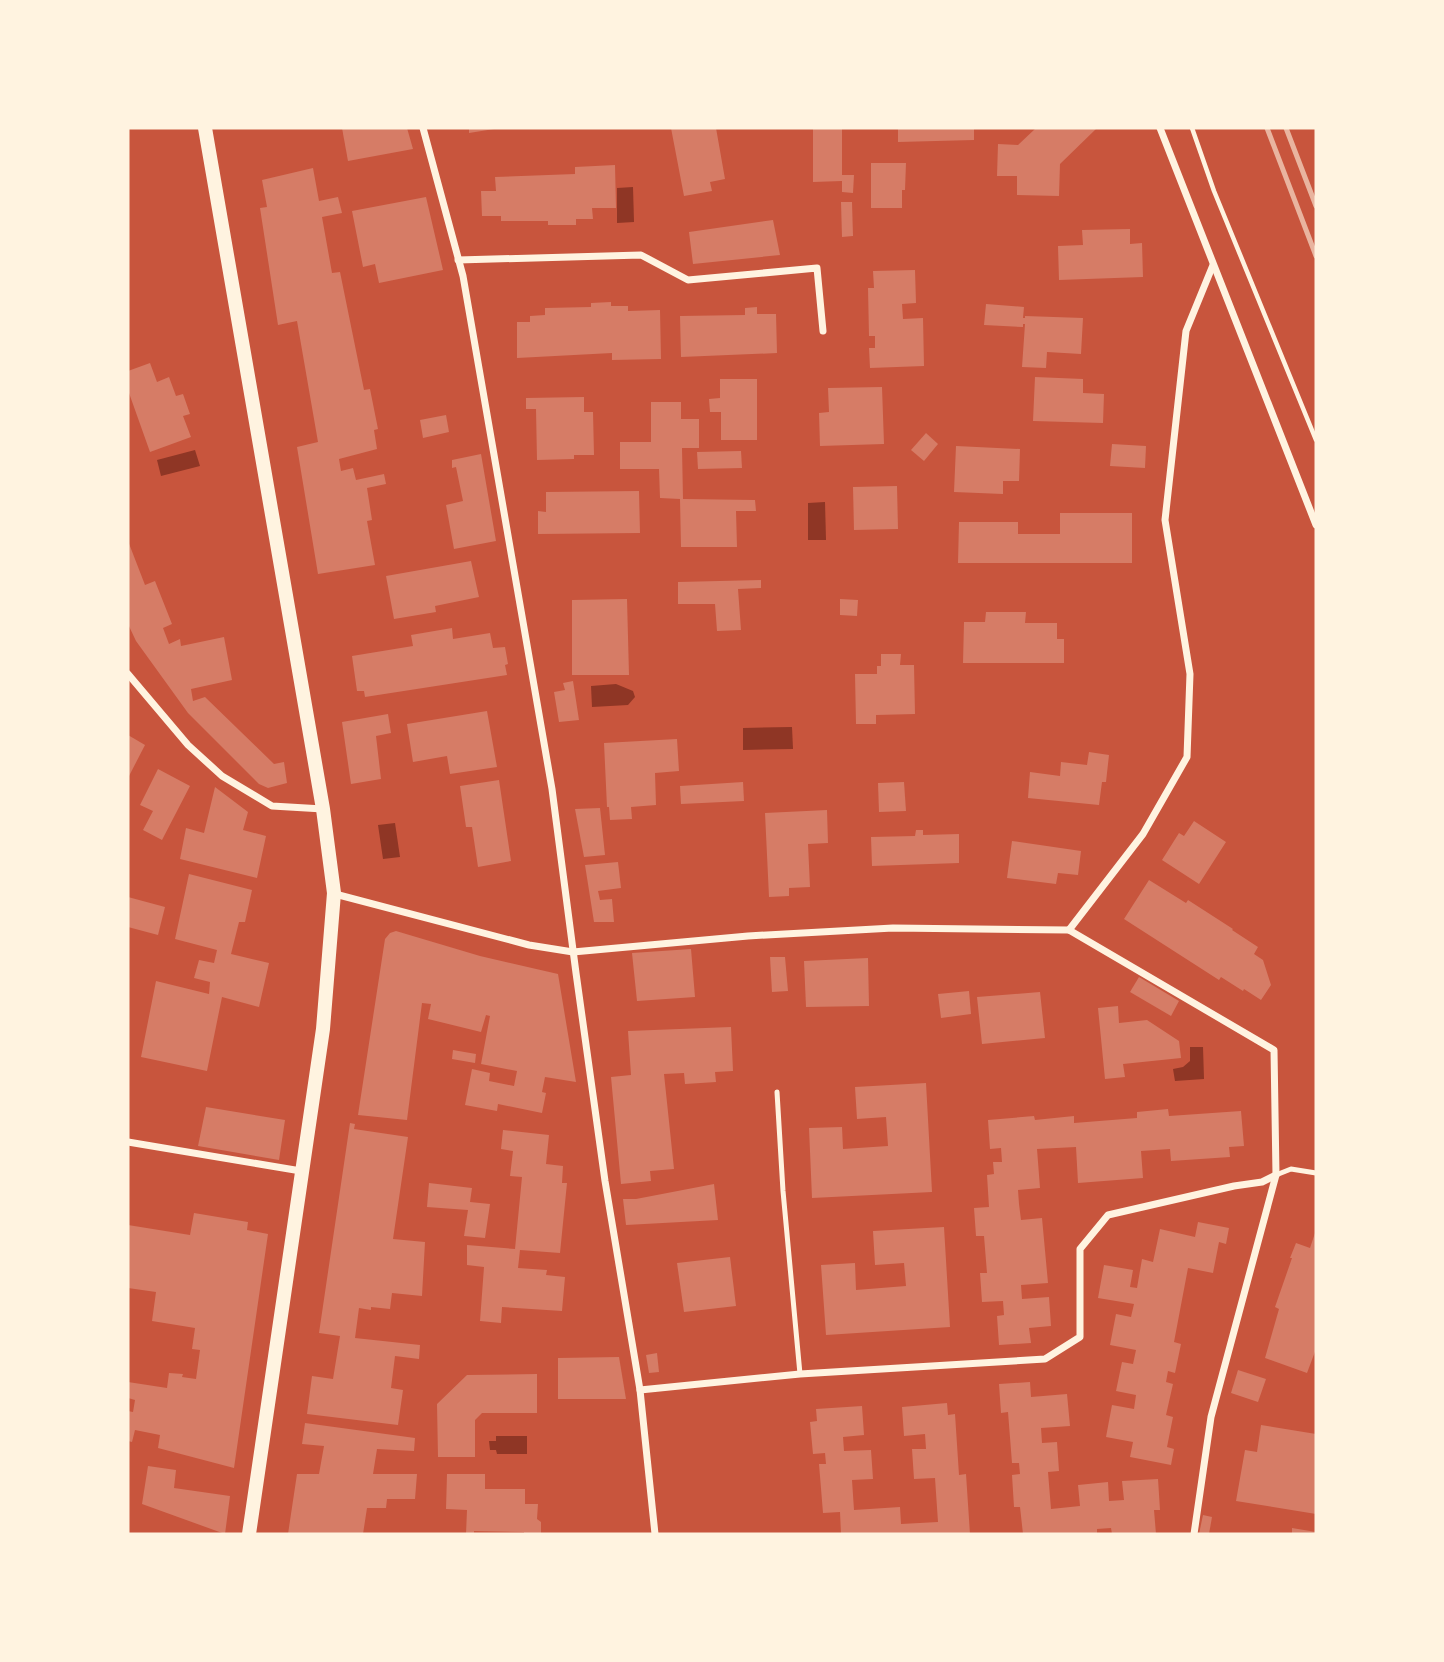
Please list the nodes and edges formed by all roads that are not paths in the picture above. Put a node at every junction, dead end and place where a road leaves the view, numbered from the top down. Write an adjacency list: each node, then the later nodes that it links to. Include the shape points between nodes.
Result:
1 (205, 128): 9 (main road)
2 (424, 128): 4 (street)
3 (1160, 128): 5 (street)
4 (458, 260): 6 (street, via 641,255 688,280 817,268); 12 (street, via 552,789)
5 (1213, 265): 7 (street); 11 (street, via 1186,331 1165,520 1189,674 1187,757 1143,834)
6 (823, 331)
7 (1316, 525)
8 (128, 674): 9 (street, via 222,776 272,806)
9 (323, 810): 10 (main road)
10 (334, 893): 12 (street, via 529,945); 15 (main road, via 323,1029)
11 (1069, 930): 12 (street, via 894,928); 17 (street, via 1274,1050)
12 (573, 952): 19 (street)
13 (777, 1092): 18 (lane)
14 (128, 1142): 15 (street)
15 (302, 1171): 20 (main road)
16 (1316, 1173): 17 (lane, via 1291,1169)
17 (1276, 1175): 18 (street, via 1262,1182 1108,1215 1080,1249 1080,1337 1045,1359); 22 (street, via 1211,1417)
18 (800, 1374): 19 (street)
19 (640, 1390): 21 (street)
20 (249, 1534)
21 (655, 1534)
22 (1194, 1534)

